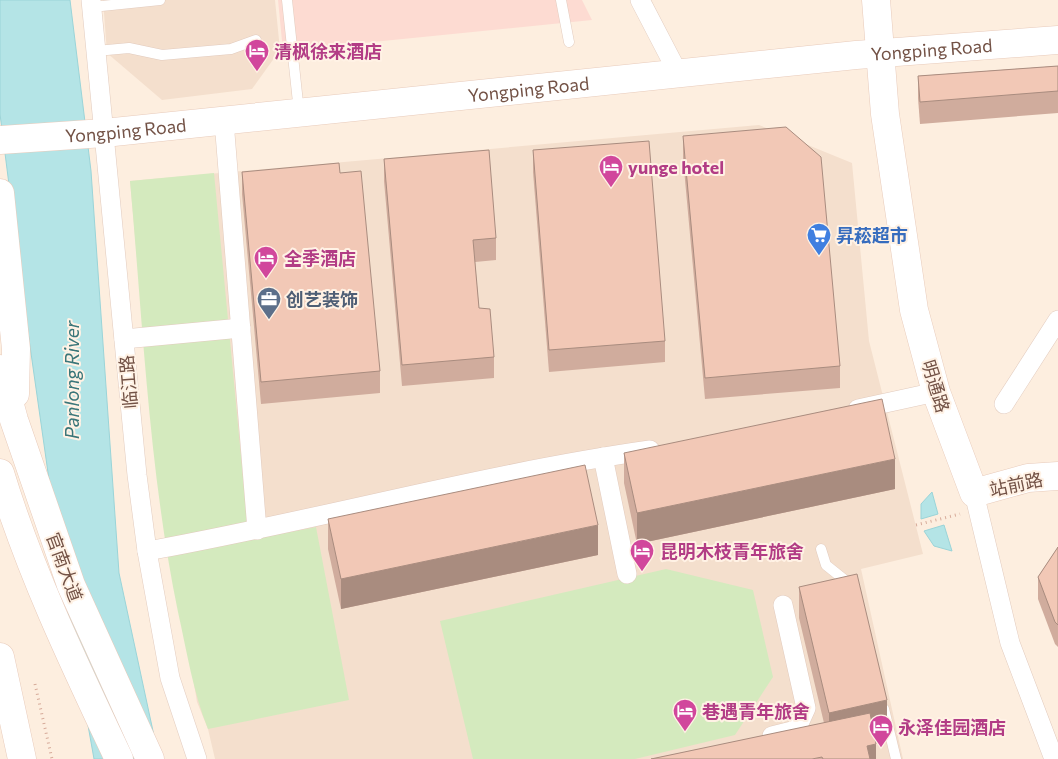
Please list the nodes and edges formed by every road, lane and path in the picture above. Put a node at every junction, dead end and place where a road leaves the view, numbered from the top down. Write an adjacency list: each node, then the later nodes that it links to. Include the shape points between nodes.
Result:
1 (160, 0): 6 (lane)
2 (287, 0): 13 (lane)
3 (561, 0): 9 (lane)
4 (640, 0): 12 (street)
5 (876, 0): 11 (street, 明通路)
6 (92, 4): 10 (street, 临江路)
7 (256, 40): 10 (lane, via 231,49 162,55 129,48)
8 (1058, 40): 11 (street, Yongping Road)
9 (569, 42)
10 (96, 51): 15 (street, 临江路)
11 (880, 54): 12 (street, Yongping Road); 22 (street, 明通路, via 885,114 914,310)
12 (678, 73): 13 (street, Yongping Road)
13 (299, 113): 14 (street, Yongping Road)
14 (224, 121): 15 (street, Yongping Road); 19 (street)
15 (97, 134): 16 (street, Yongping Road); 20 (street, 临江路)
16 (2, 140)
17 (0, 193): 25 (street, via 16,350)
18 (1058, 320): 23 (street)
19 (241, 328): 20 (street); 32 (street)
20 (124, 339): 34 (street, 临江路)
21 (0, 369): 25 (street, 官南大道)
22 (936, 392): 24 (street); 30 (street, 明通路)
23 (1004, 404)
24 (836, 414)
25 (14, 420): 45 (street, 官南大道, via 81,609)
26 (668, 448): 27 (street)
27 (603, 457): 32 (street); 35 (street)
28 (0, 473): 44 (street, 官南大道, via 51,611)
29 (1058, 476): 30 (street, 站前路, via 1028,478)
30 (976, 501): 31 (path); 48 (street, 明通路, via 1010,643)
31 (916, 525)
32 (257, 530): 34 (street)
33 (821, 549): 36 (lane, via 826,564 856,588)
34 (146, 550): 46 (street, 临江路, via 170,678)
35 (627, 574)
36 (858, 598)
37 (783, 605): 41 (street, via 806,708 796,730)
38 (0, 657): 42 (street)
39 (35, 684): 43 (path)
40 (883, 702): 47 (lane)
41 (758, 739)
42 (22, 759)
43 (52, 759)
44 (119, 759)
45 (150, 759)
46 (197, 759)
47 (896, 759)
48 (1054, 759)

